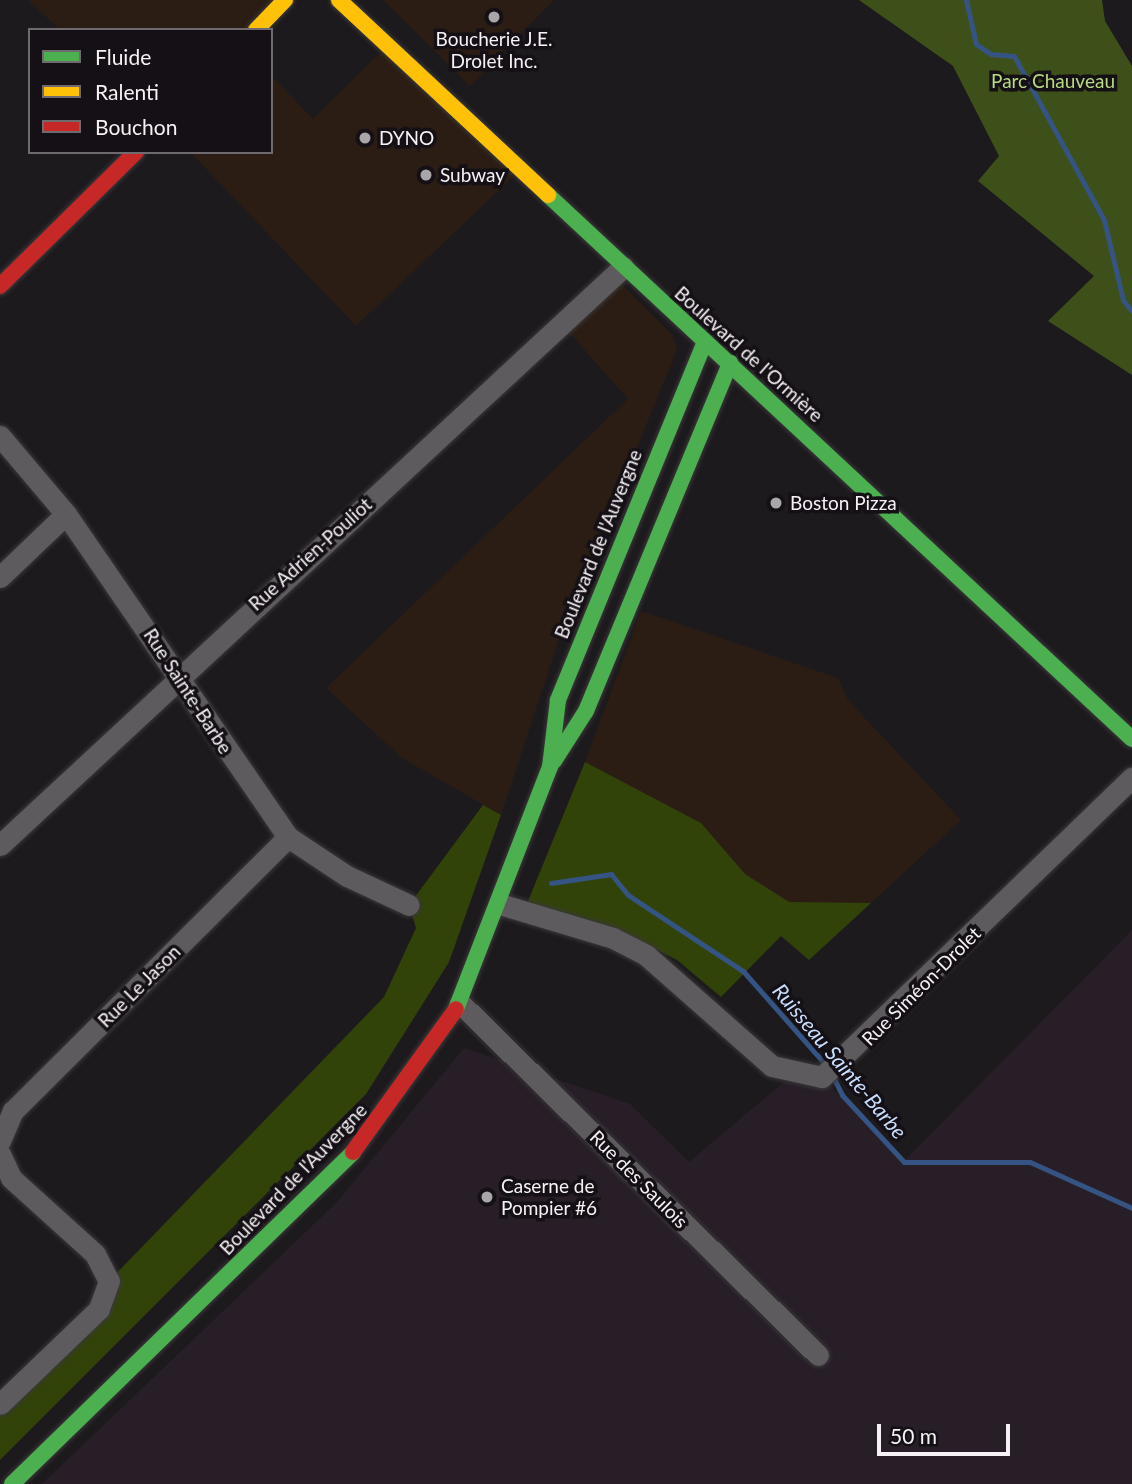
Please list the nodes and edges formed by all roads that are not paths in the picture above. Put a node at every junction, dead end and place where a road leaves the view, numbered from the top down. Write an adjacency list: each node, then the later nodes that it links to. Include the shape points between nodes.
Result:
1 (285, 0): 3 (main road)
2 (339, 0): 5 (main road, Boulevard de l'Ormière)
3 (258, 28)
4 (134, 154): 6 (main road)
5 (623, 267): 7 (main road, Boulevard de l'Ormière); 12 (street, Rue Adrien-Pouliot)
6 (0, 286)
7 (705, 342): 8 (main road, Boulevard de l'Ormière); 14 (main road, Boulevard de l'Auvergne, via 558,700)
8 (730, 363): 13 (main road, Boulevard de l'Ormière); 14 (main road, Boulevard de l'Auvergne, via 586,711)
9 (0, 436): 10 (street, Rue Sainte-Barbe)
10 (66, 514): 11 (street); 12 (street, Rue Sainte-Barbe)
11 (0, 578)
12 (179, 673): 16 (street, Rue Sainte-Barbe); 17 (street, Rue Adrien-Pouliot)
13 (1132, 738)
14 (550, 767): 19 (main road, Boulevard de l'Auvergne)
15 (1132, 778): 19 (street, Rue Siméon-Drolet, via 831,1071 772,1066 646,955 613,938)
16 (288, 837): 18 (street, Rue Sainte-Barbe, via 346,876); 21 (street, Rue Le Jason, via 13,1111)
17 (0, 845)
18 (409, 905)
19 (503, 905): 20 (main road, Boulevard de l'Auvergne)
20 (460, 1003): 23 (street, Rue des Saulois); 25 (main road, Boulevard de l'Auvergne, via 365,1140)
21 (0, 1141)
22 (0, 1154): 24 (street, via 11,1178 95,1254 109,1281 99,1310)
23 (818, 1355)
24 (0, 1405)
25 (12, 1484)

